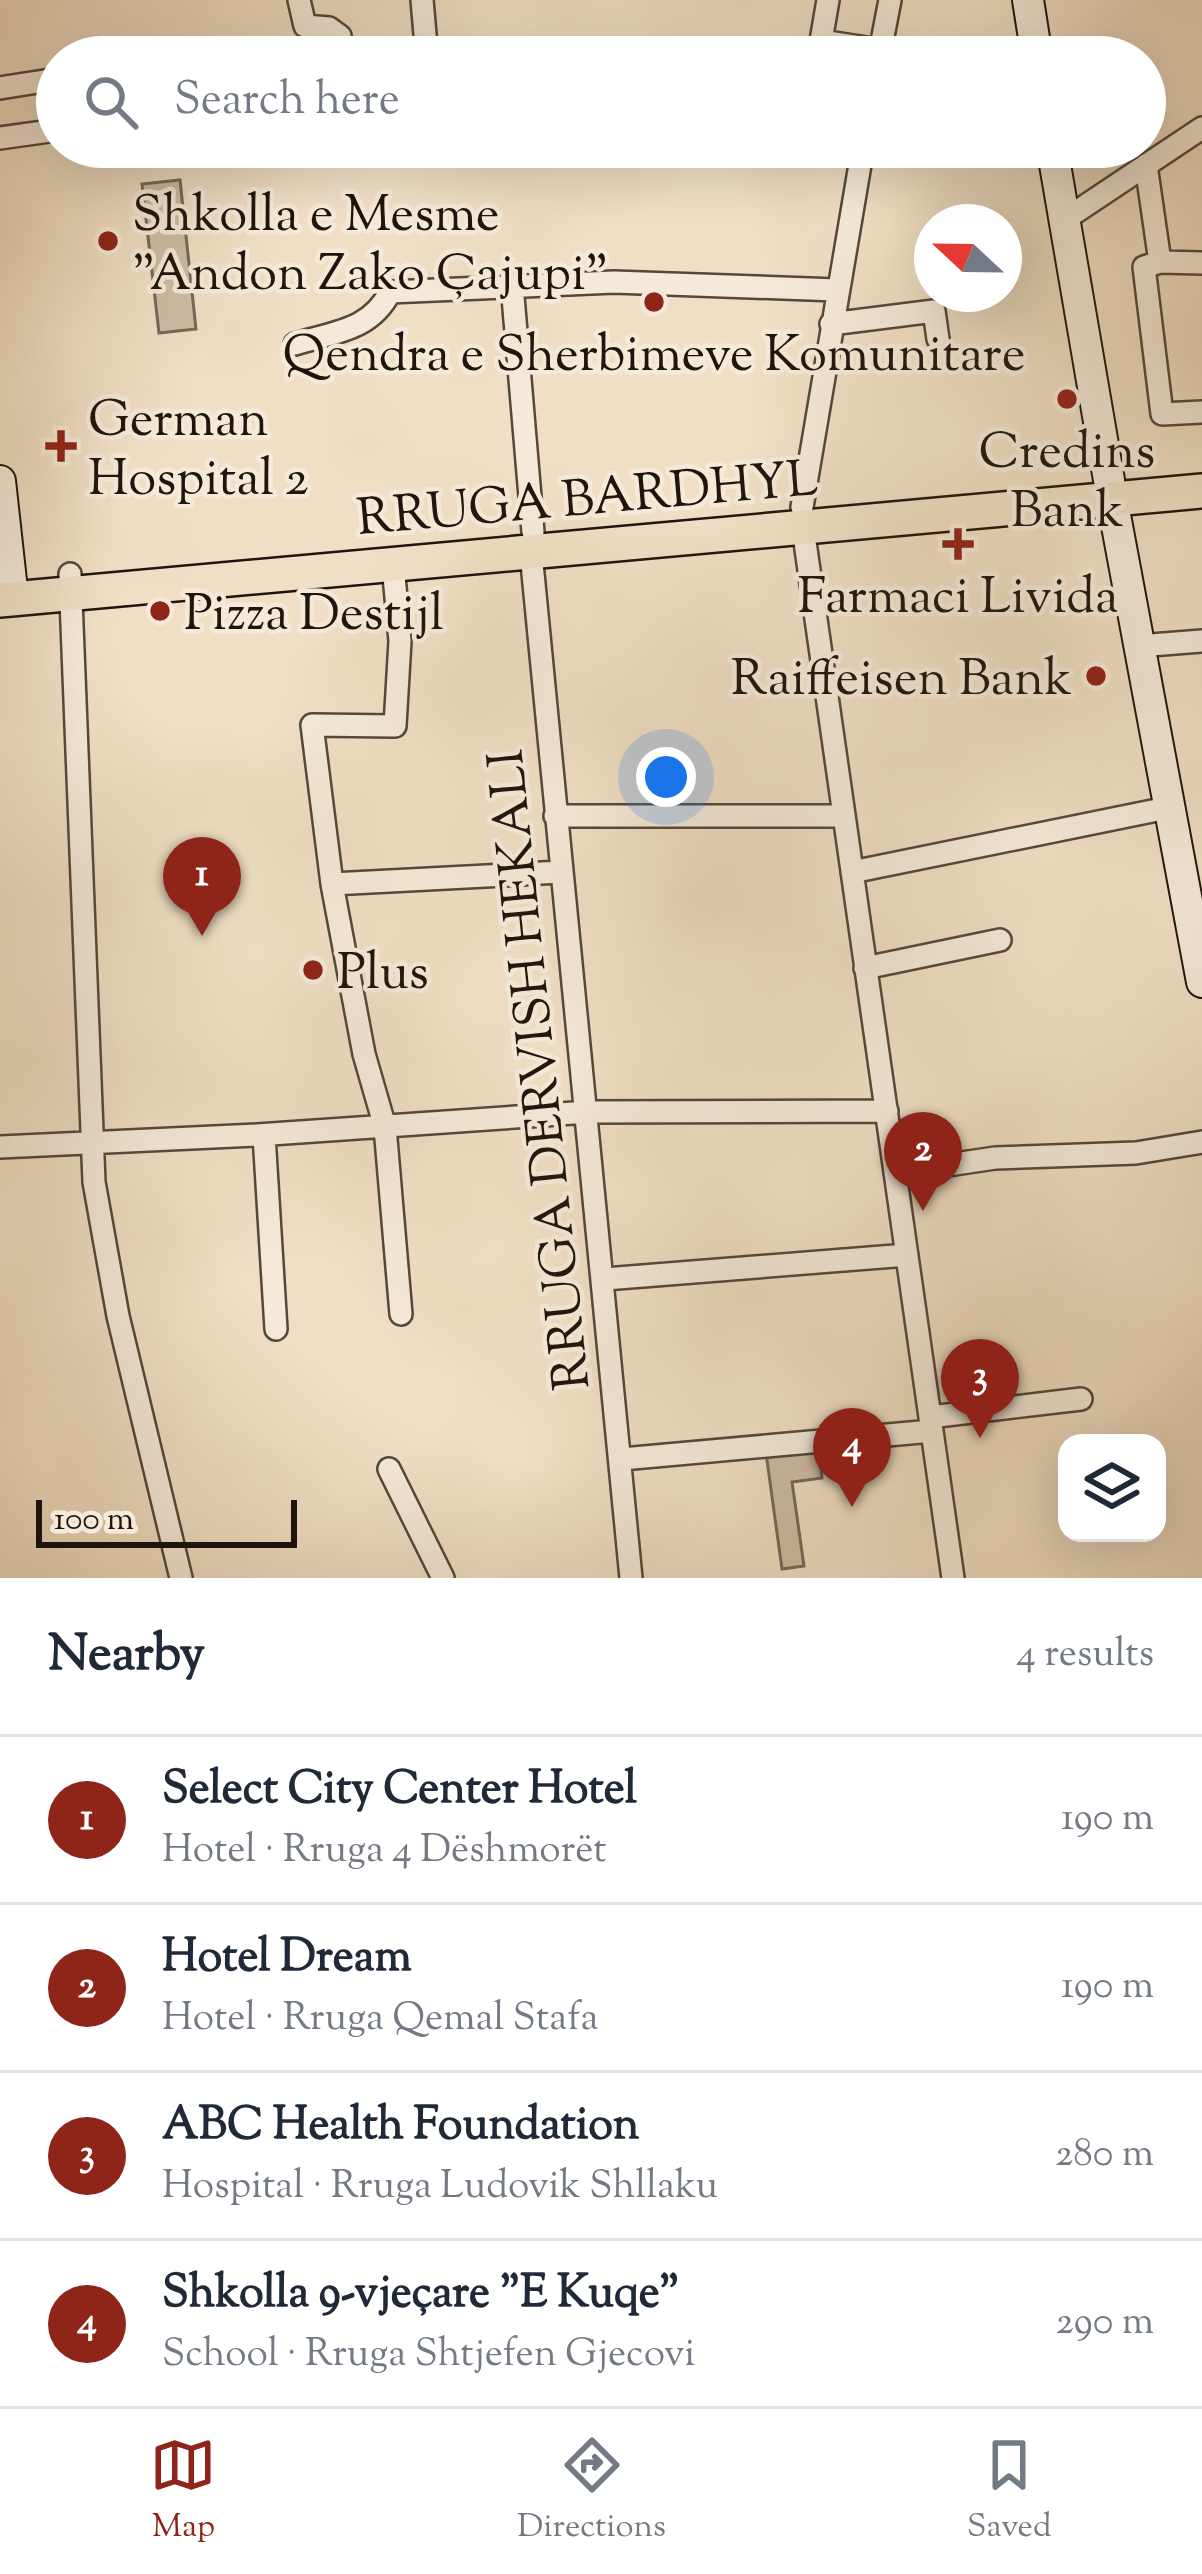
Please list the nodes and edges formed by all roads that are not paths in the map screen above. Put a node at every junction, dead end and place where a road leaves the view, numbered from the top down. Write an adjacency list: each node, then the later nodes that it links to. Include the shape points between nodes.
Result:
1 (299, 0): 6 (street, via 305,26)
2 (422, 0): 7 (street)
3 (828, 0): 8 (street)
4 (890, 0): 9 (street)
5 (1028, 0): 10 (main road)
6 (340, 36)
7 (425, 36)
8 (822, 36)
9 (883, 36)
10 (1034, 36)
11 (36, 82): 12 (street)
12 (0, 88)
13 (1202, 128): 16 (street)
14 (36, 133): 15 (street)
15 (0, 138)
16 (1166, 152)
17 (859, 168): 25 (street)
18 (1055, 168): 21 (main road)
19 (1142, 168): 21 (street)
20 (1146, 168): 22 (street)
21 (1064, 220): 32 (main road)
22 (1160, 262): 23 (street); 29 (street, via 1144,267 1162,414)
23 (1202, 263)
24 (512, 285): 25 (street); 28 (street, via 390,292 366,322); 35 (street, RRUGA DERVISH HEKALI)
25 (837, 290): 26 (street)
26 (831, 325): 27 (street, via 934,311); 34 (street)
27 (938, 339)
28 (295, 344)
29 (1202, 412)
30 (1202, 471): 32 (main road)
31 (0, 481): 38 (main road)
32 (1110, 489): 33 (main road); 34 (main road, RRUGA BARDHYL); 40 (main road)
33 (1202, 491)
34 (802, 517): 35 (main road, RRUGA BARDHYL); 42 (street)
35 (532, 542): 36 (main road, RRUGA BARDHYL); 37 (main road, RRUGA BARDHYL); 43 (street, RRUGA DERVISH HEKALI)
36 (393, 565): 37 (main road, RRUGA BARDHYL); 46 (street, via 400,641 395,726 312,725)
37 (70, 584): 38 (main road, RRUGA BARDHYL); 54 (street)
38 (6, 590)
39 (1202, 641): 40 (street)
40 (1138, 646): 41 (main road)
41 (1167, 808): 45 (street); 49 (main road)
42 (844, 816): 43 (street); 45 (street)
43 (555, 817): 44 (street, RRUGA DERVISH HEKALI)
44 (561, 872): 46 (street); 51 (street, RRUGA DERVISH HEKALI)
45 (852, 872): 48 (street)
46 (332, 884): 52 (street)
47 (1000, 940): 48 (street)
48 (865, 968): 50 (street)
49 (1202, 982)
50 (887, 1111): 51 (street); 57 (street)
51 (588, 1112): 52 (street); 59 (street, RRUGA DERVISH HEKALI)
52 (385, 1127): 53 (street); 60 (street)
53 (264, 1135): 54 (street); 61 (street)
54 (92, 1142): 56 (street); 66 (street, via 118,1316)
55 (1202, 1142): 57 (street)
56 (0, 1147)
57 (895, 1173): 58 (street)
58 (907, 1255): 59 (street); 63 (street)
59 (605, 1279): 64 (street, RRUGA DERVISH HEKALI)
60 (401, 1314)
61 (276, 1329)
62 (1081, 1399): 63 (street)
63 (931, 1424): 64 (street); 69 (street)
64 (622, 1459): 68 (street, RRUGA DERVISH HEKALI)
65 (389, 1468): 67 (street)
66 (181, 1578)
67 (443, 1578)
68 (632, 1578)
69 (953, 1578)

